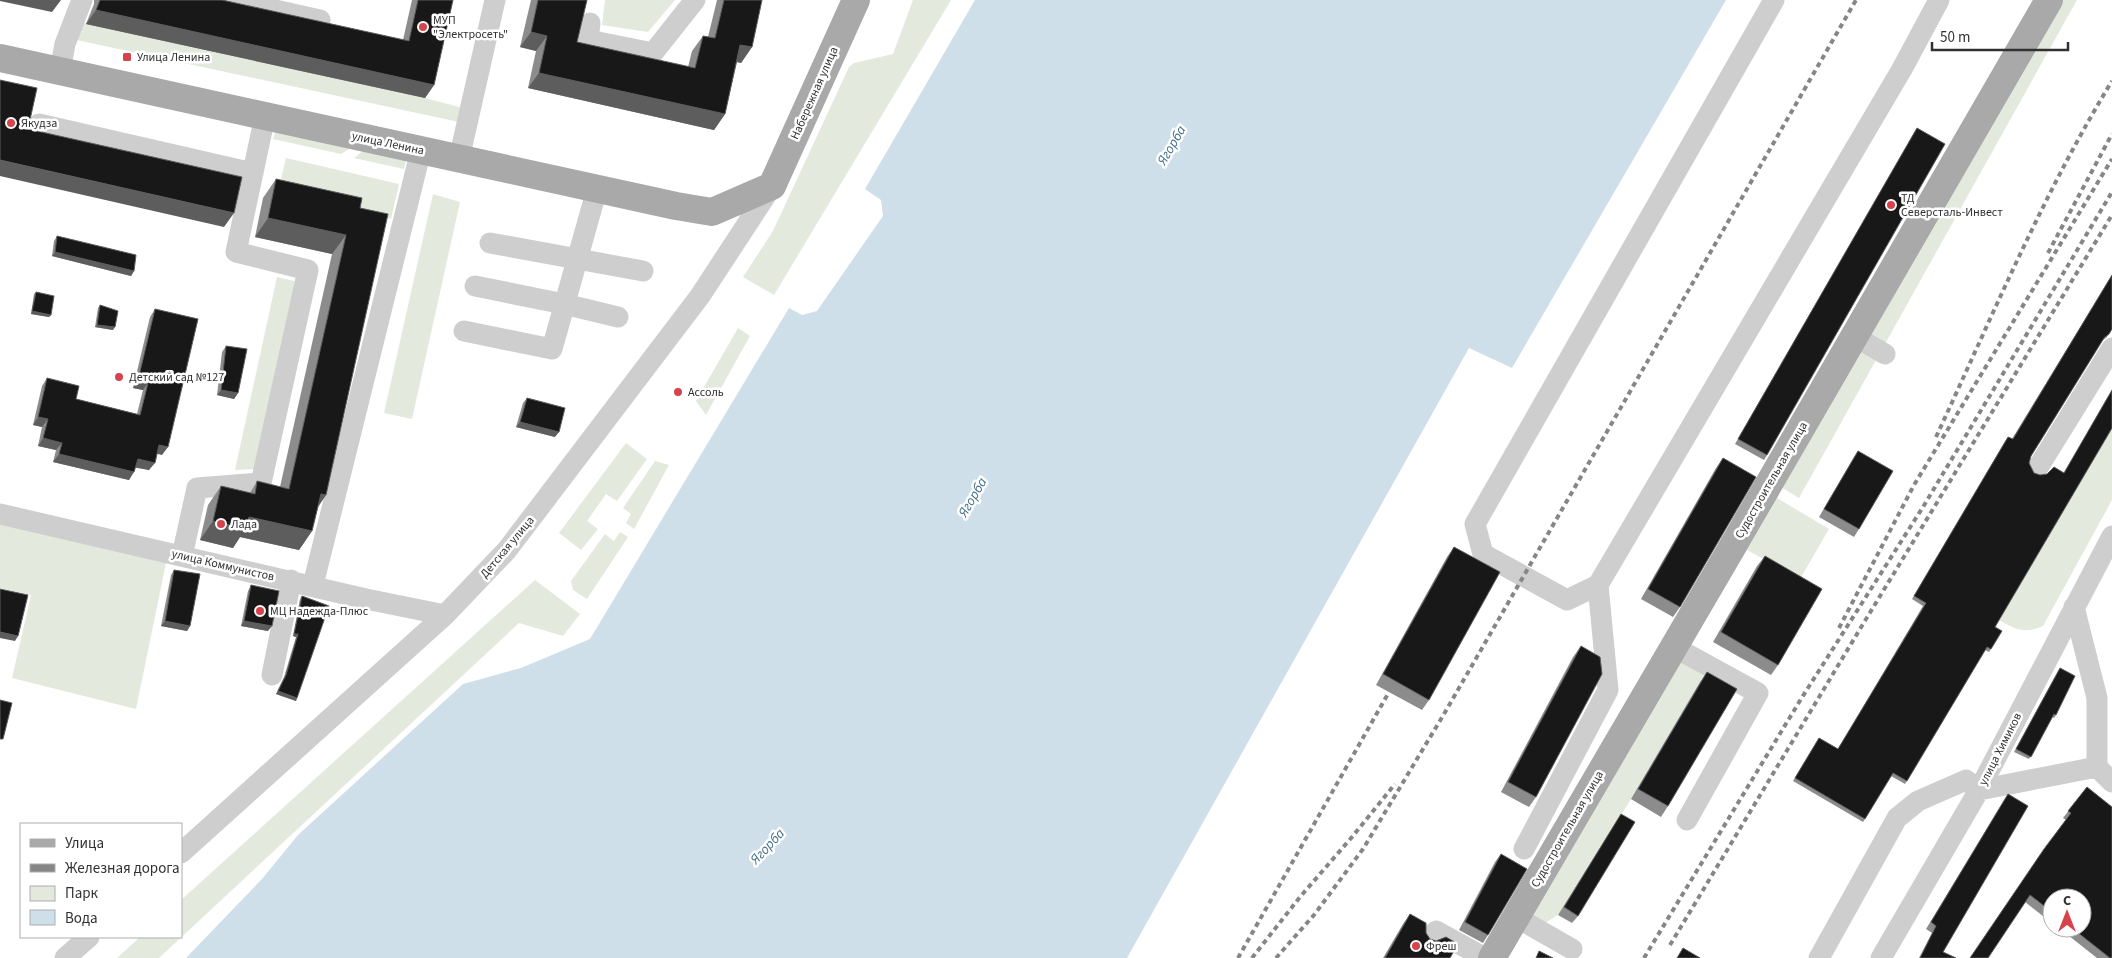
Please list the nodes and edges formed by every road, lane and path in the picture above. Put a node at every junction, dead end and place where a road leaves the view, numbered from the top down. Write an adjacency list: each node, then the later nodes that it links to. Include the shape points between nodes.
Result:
1 (82, 0): 12 (street)
2 (230, 0): 9 (street)
3 (495, 0): 16 (street)
4 (695, 0): 10 (street, via 653,53 588,40)
5 (856, 0): 18 (main road, Набережная улица)
6 (1774, 0): 36 (street, via 1475,524 1483,554 1567,600)
7 (1939, 0): 36 (street, via 1902,69)
8 (2049, 0): 27 (main road, Судостроительная улица)
9 (320, 20)
10 (590, 23)
11 (0, 58): 12 (main road, улица Ленина)
12 (60, 71): 13 (main road, улица Ленина)
13 (265, 116): 15 (main road, улица Ленина); 17 (street)
14 (39, 124): 17 (street)
15 (421, 150): 16 (main road, улица Ленина); 35 (street)
16 (459, 159): 19 (main road, улица Ленина)
17 (252, 173): 33 (street, via 236,252 308,270 261,483 197,488)
18 (772, 186): 19 (main road, улица Ленина, via 712,212); 38 (street, Детская улица, via 700,296 507,550)
19 (597, 189): 21 (street)
20 (490, 243): 21 (street)
21 (577, 259): 22 (street); 24 (street)
22 (643, 271)
23 (475, 286): 24 (street)
24 (564, 304): 25 (street); 26 (street, via 552,348)
25 (618, 317)
26 (464, 331)
27 (1854, 336): 29 (street); 39 (main road, Судостроительная улица)
28 (2112, 348): 30 (street)
29 (1885, 354)
30 (2040, 466)
31 (0, 514): 33 (street, улица Коммунистов)
32 (2112, 536): 37 (street, улица Химиков)
33 (182, 556): 34 (street, улица Коммунистов)
34 (291, 580): 35 (street, улица Коммунистов); 40 (street)
35 (314, 585): 38 (street, улица Коммунистов)
36 (1598, 585): 44 (street, via 1608,690)
37 (2074, 607): 41 (street); 43 (street, улица Химиков)
38 (445, 615): 48 (street, Детская улица)
39 (1674, 647): 45 (main road, Судостроительная улица); 46 (street, via 1758,694)
40 (272, 675)
41 (2104, 697): 42 (street)
42 (2105, 775): 43 (street)
43 (1973, 785): 56 (street, via 1918,800 1897,818); 57 (street, улица Химиков)
44 (1551, 798): 45 (street); 47 (street)
45 (1578, 812): 49 (main road, Судостроительная улица)
46 (1687, 820)
47 (1524, 849)
48 (182, 852)
49 (1516, 917): 52 (street); 55 (main road, Судостроительная улица)
50 (88, 938): 53 (street)
51 (1430, 939): 54 (street, via 1436,931)
52 (1572, 949)
53 (65, 958)
54 (1485, 958)
55 (1492, 958)
56 (1819, 958)
57 (1881, 958)

